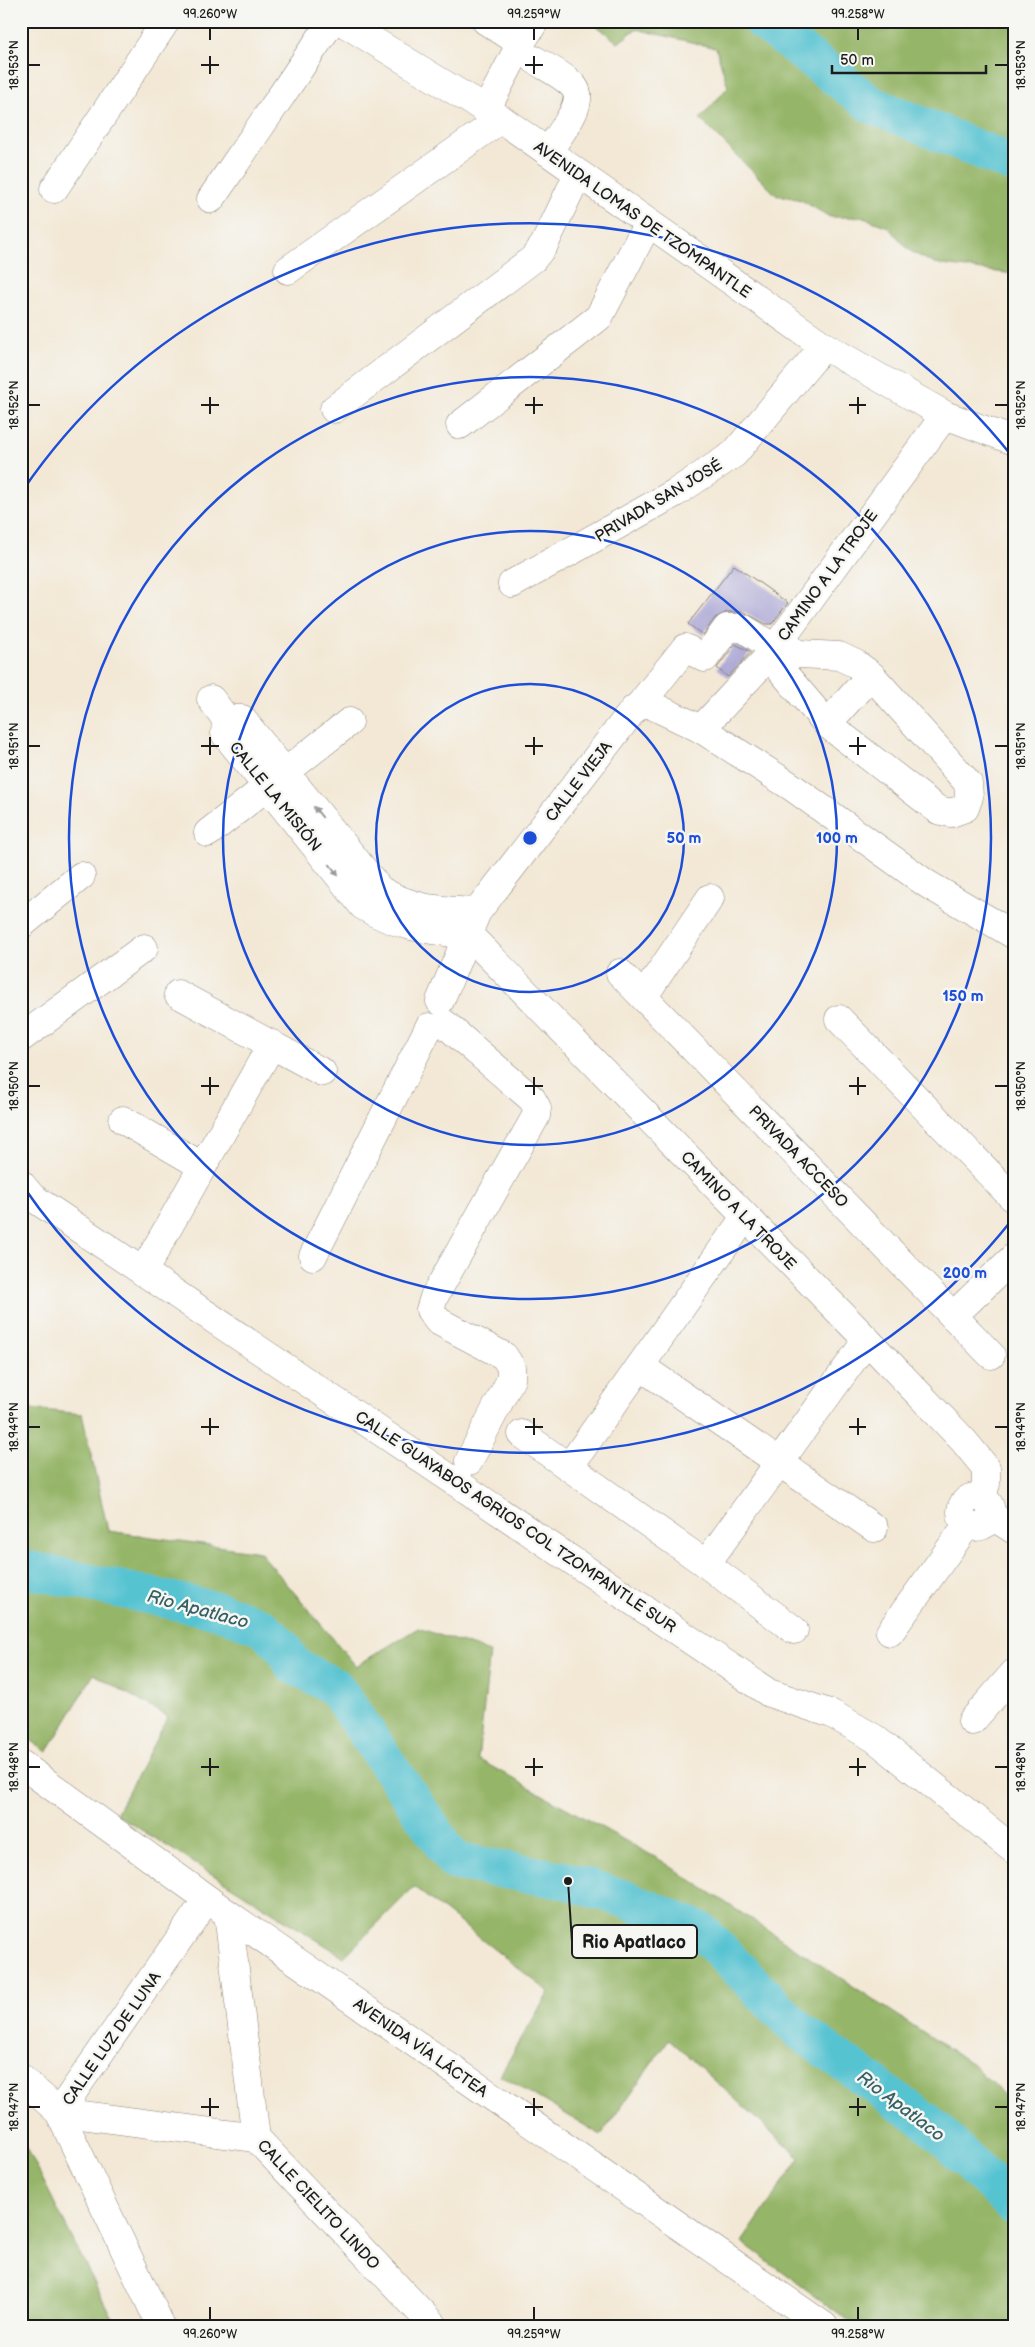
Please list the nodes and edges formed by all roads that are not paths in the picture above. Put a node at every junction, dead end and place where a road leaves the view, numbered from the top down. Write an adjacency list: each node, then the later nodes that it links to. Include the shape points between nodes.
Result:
1 (166, 21): 9 (street)
2 (332, 21): 10 (street)
3 (341, 21): 6 (street, AVENIDA LOMAS DE TZOMPANTLE)
4 (486, 21): 5 (street)
5 (531, 41): 6 (street); 7 (street, via 578,94 575,109)
6 (494, 114): 7 (street, AVENIDA LOMAS DE TZOMPANTLE); 12 (street)
7 (548, 152): 8 (street, AVENIDA LOMAS DE TZOMPANTLE)
8 (578, 174): 11 (street, AVENIDA LOMAS DE TZOMPANTLE); 14 (street, via 544,246 533,259)
9 (54, 189)
10 (211, 198)
11 (648, 223): 13 (street, AVENIDA LOMAS DE TZOMPANTLE); 16 (street, via 598,317)
12 (288, 270)
13 (824, 346): 15 (street, AVENIDA LOMAS DE TZOMPANTLE); 18 (street, PRIVADA SAN JOSÉ, via 734,454 675,493)
14 (334, 408)
15 (945, 415): 17 (street, AVENIDA LOMAS DE TZOMPANTLE); 19 (street, CAMINO A LA TROJE)
16 (460, 424)
17 (1014, 442)
18 (512, 584)
19 (773, 649): 20 (street, via 839,656); 21 (street, CALLE VIEJA, via 743,628 728,628 705,658 685,648); 24 (street); 25 (street, CAMINO A LA TROJE)
20 (871, 675): 24 (street); 24 (street, via 968,782 969,797 965,808 951,813 938,810)
21 (640, 705): 25 (street, via 649,704); 30 (street, CALLE VIEJA)
22 (219, 709): 26 (street, CALLE LA MISIÓN, via 242,719)
23 (349, 722): 26 (street)
24 (827, 724)
25 (701, 730): 32 (street, via 792,787 927,884)
26 (277, 779): 27 (street); 30 (street, CALLE LA MISIÓN, via 380,890 406,926)
27 (208, 833)
28 (81, 876): 31 (street)
29 (710, 898): 36 (street)
30 (473, 923): 37 (street, CALLE VIEJA); 46 (street, CAMINO A LA TROJE)
31 (21, 925)
32 (1014, 935)
33 (144, 948): 39 (street)
34 (620, 973): 36 (street, PRIVADA ACCESO)
35 (178, 994): 40 (street)
36 (644, 996): 50 (street, PRIVADA ACCESO)
37 (438, 1018): 47 (street, CALLE VIEJA); 55 (street, via 532,1099 537,1108 536,1116 434,1297 430,1310 438,1321 504,1356 511,1367 511,1379)
38 (839, 1019): 45 (street)
39 (21, 1038)
40 (272, 1044): 41 (street); 43 (street)
41 (322, 1072)
42 (123, 1120): 43 (street)
43 (202, 1166): 49 (street)
44 (21, 1184): 49 (street, CALLE GUAYABOS AGRIOS COL TZOMPANTLE SUR, via 32,1197)
45 (1014, 1198)
46 (745, 1216): 51 (street, CAMINO A LA TROJE); 53 (street)
47 (313, 1256)
48 (1014, 1257): 50 (street)
49 (143, 1272): 66 (street, CALLE GUAYABOS AGRIOS COL TZOMPANTLE SUR, via 769,1693 832,1714 874,1738)
50 (953, 1316): 52 (street, PRIVADA ACCESO)
51 (867, 1340): 56 (street); 58 (street, CAMINO A LA TROJE, via 986,1468)
52 (991, 1355)
53 (640, 1366): 56 (street); 57 (street)
54 (522, 1434): 57 (street)
55 (469, 1461)
56 (779, 1463): 59 (street); 60 (street)
57 (569, 1467): 60 (street)
58 (989, 1517): 62 (street, CAMINO A LA TROJE)
59 (874, 1528)
60 (706, 1564): 61 (street)
61 (794, 1630)
62 (890, 1632)
63 (1014, 1673): 64 (street)
64 (972, 1721)
65 (21, 1764): 67 (street, AVENIDA VÍA LÁCTEA)
66 (1014, 1850)
67 (217, 1907): 69 (street, CALLE LUZ DE LUNA); 70 (street, CALLE CIELITO LINDO); 73 (street, AVENIDA VÍA LÁCTEA)
68 (21, 2078): 69 (street)
69 (59, 2112): 70 (street, CALLE LUZ DE LUNA); 71 (street)
70 (256, 2138): 72 (street, CALLE CIELITO LINDO)
71 (161, 2326)
72 (434, 2326)
73 (824, 2326)

